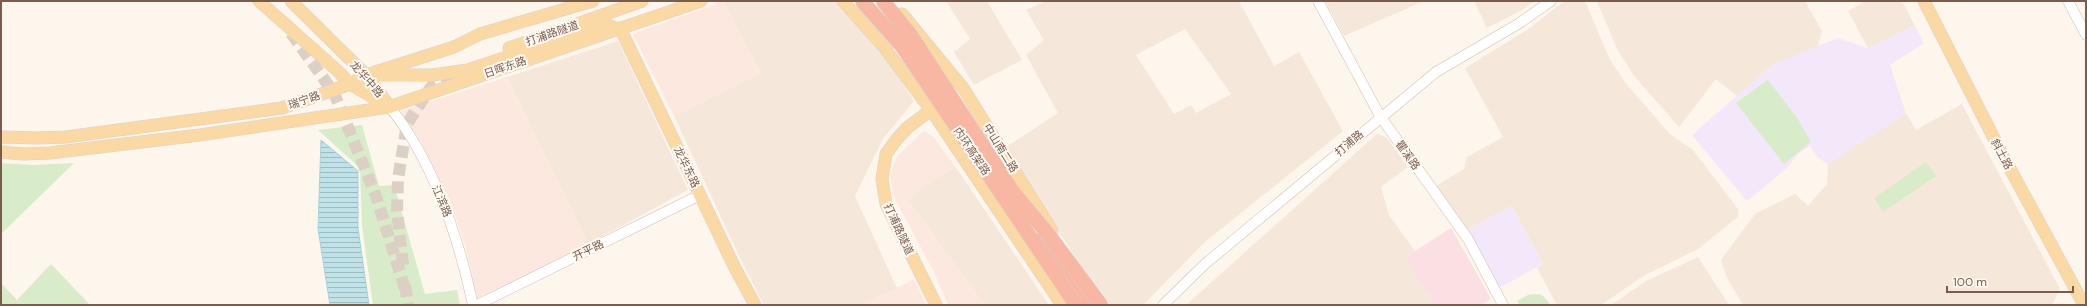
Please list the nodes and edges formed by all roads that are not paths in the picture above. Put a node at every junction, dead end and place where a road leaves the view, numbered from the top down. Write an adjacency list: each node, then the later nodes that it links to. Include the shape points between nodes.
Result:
1 (258, 1): 20 (main road, 龙华中路)
2 (291, 1): 19 (main road, 龙华中路)
3 (593, 1): 16 (main road, 瑞宁路, via 480,34)
4 (642, 1): 17 (main road, 打浦路隧道)
5 (701, 1): 14 (main road, 日晖东路)
6 (843, 1): 23 (main road, via 884,47)
7 (862, 1): 36 (highway, 内环高架路, bridge, via 902,46)
8 (883, 1): 27 (highway, 内环高架路, bridge, via 912,37)
9 (891, 1): 21 (main road, 中山南二路)
10 (1318, 1): 24 (street, 瞿溪路)
11 (1551, 1): 24 (street, 打浦路, via 1518,24 1436,72)
12 (1924, 1): 42 (main road, 斜土路, via 2001,152)
13 (2068, 1): 15 (street)
14 (620, 28): 18 (main road, 日晖东路, via 605,24 468,70 432,75); 22 (main road, 日晖东路); 28 (main road, 龙华东路)
15 (2086, 35)
16 (454, 47): 18 (main road, 日晖东路, via 421,70); 19 (main road, 瑞宁路)
17 (462, 66)
18 (401, 75): 19 (main road, 日晖东路)
19 (366, 76): 20 (main road, 瑞宁路); 22 (main road, 龙华中路)
20 (350, 84): 22 (main road, 龙华中路); 25 (main road, 瑞宁路, via 282,108 66,137)
21 (963, 88): 23 (main road, 打浦路隧道); 38 (main road, 中山南二路)
22 (389, 107): 26 (main road, 瑞宁路, via 200,135 50,153); 30 (street, 江滨路, via 396,113 419,151 441,196 459,247)
23 (930, 110): 29 (main road); 33 (main road, 打浦路隧道, via 907,128 886,154 882,179 886,204)
24 (1380, 116): 40 (street, 打浦路, via 1205,264); 41 (street, 瞿溪路, via 1468,240)
25 (1, 137)
26 (1, 152)
27 (1013, 192): 37 (highway, 内环高架路, bridge); 39 (highway, bridge)
28 (700, 195): 31 (street, 开平路); 32 (main road, 龙华东路)
29 (1051, 291): 34 (main road); 35 (main road)
30 (473, 305)
31 (477, 305)
32 (755, 305)
33 (936, 305)
34 (1059, 305)
35 (1062, 305)
36 (1076, 305)
37 (1088, 305)
38 (1097, 305)
39 (1101, 305)
40 (1163, 305)
41 (1503, 305)
42 (2084, 305)

